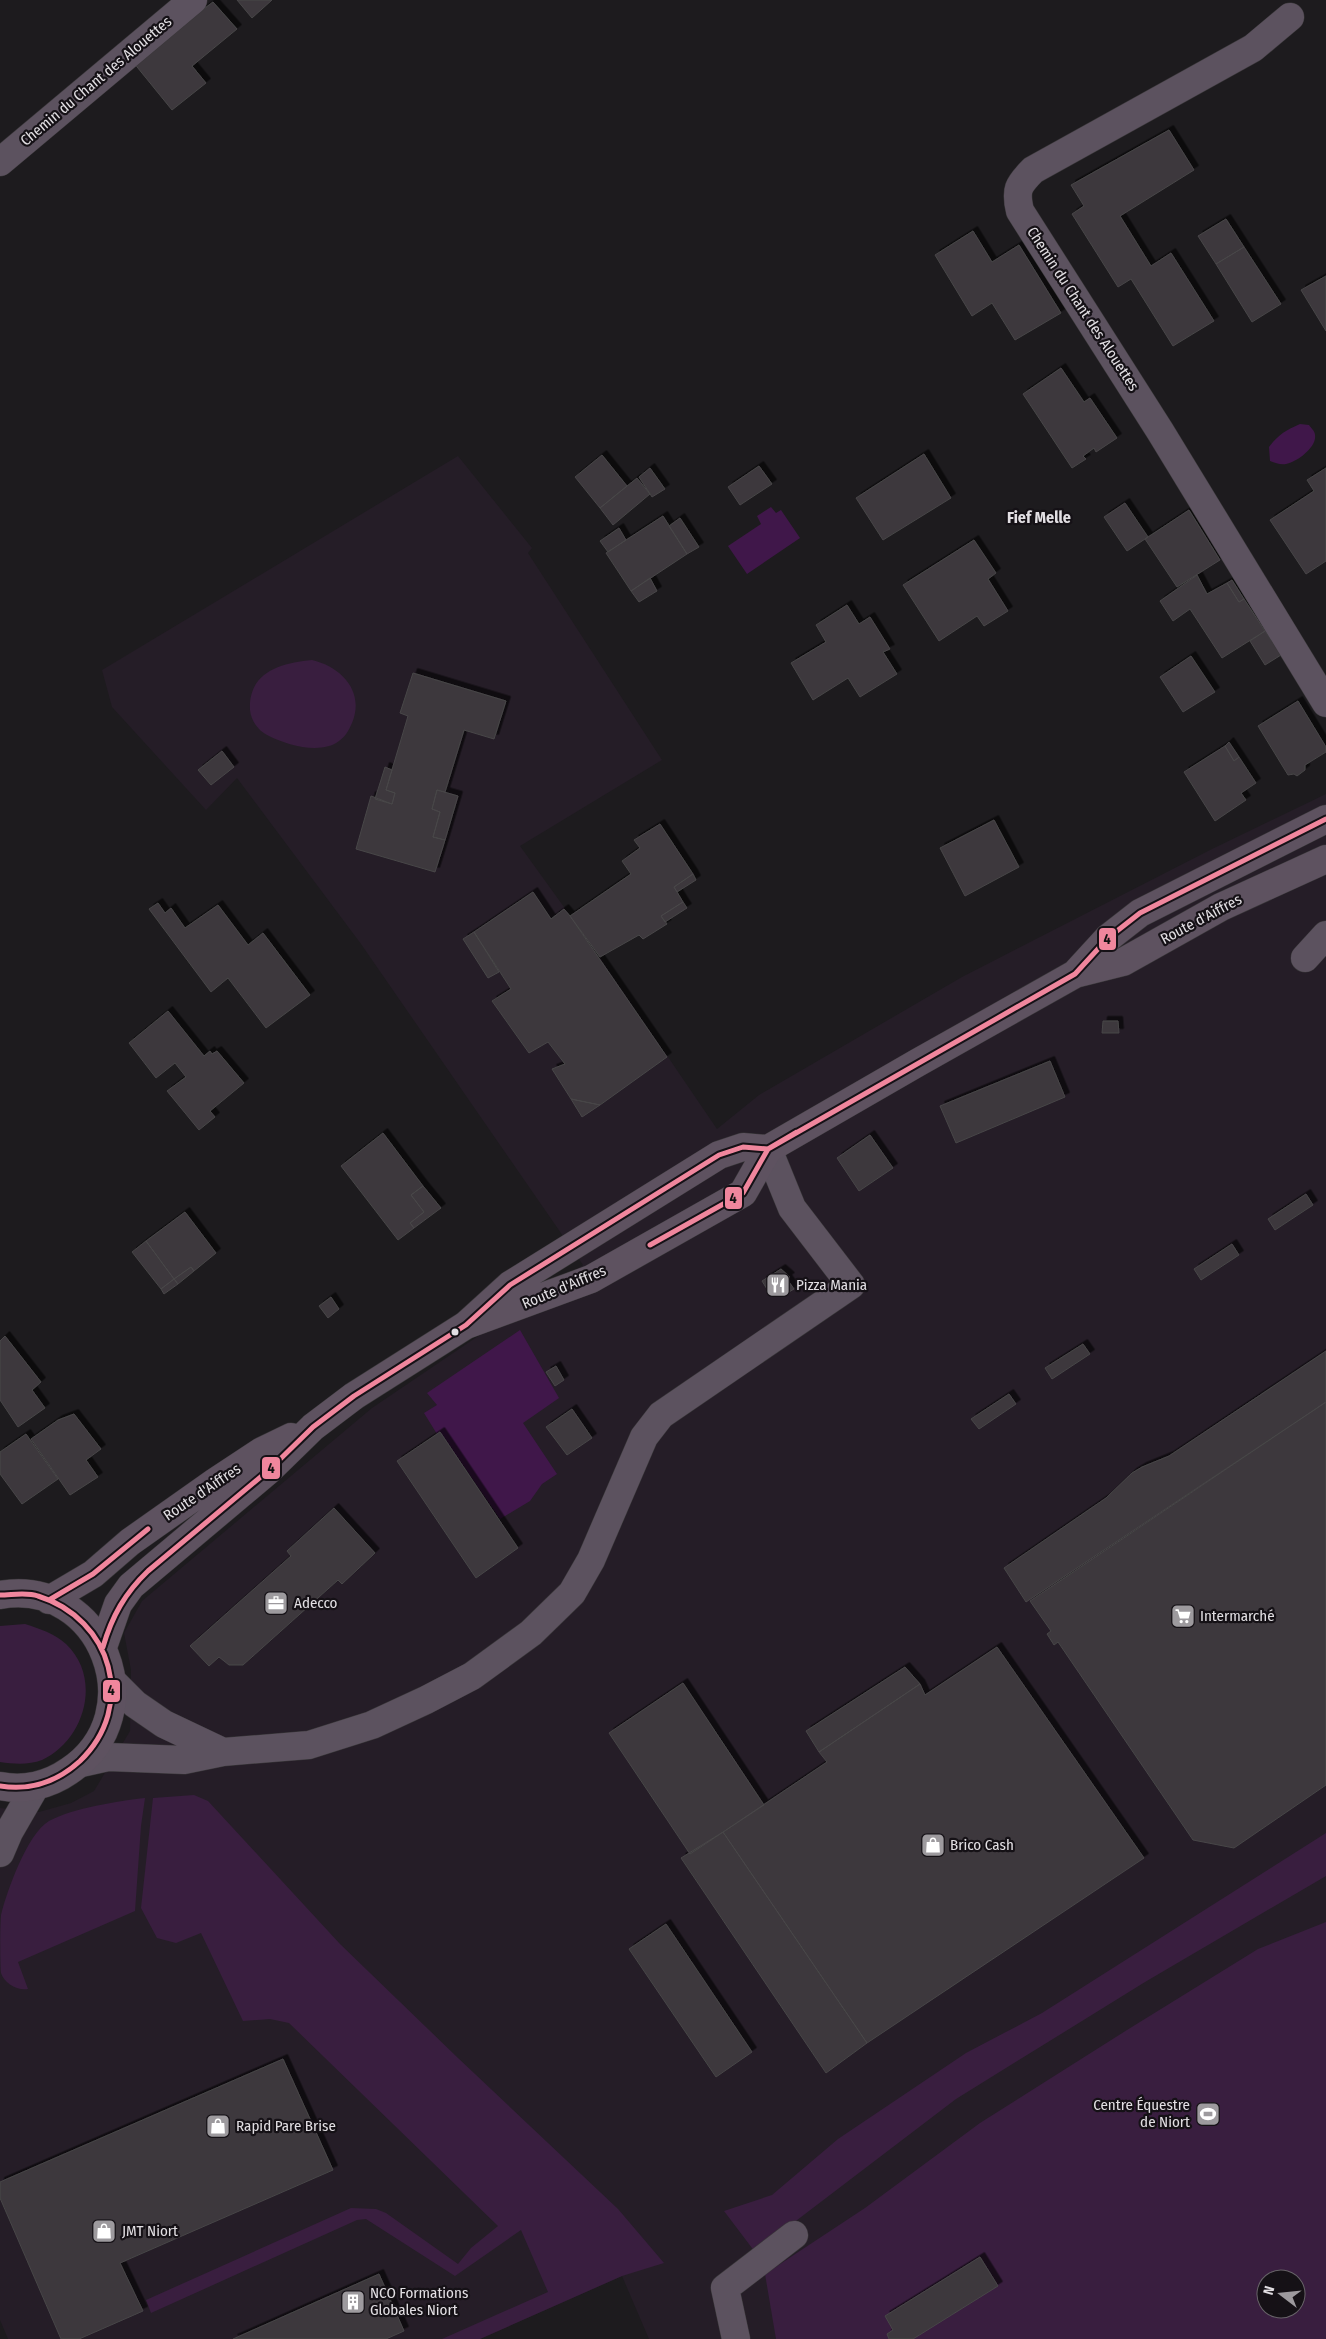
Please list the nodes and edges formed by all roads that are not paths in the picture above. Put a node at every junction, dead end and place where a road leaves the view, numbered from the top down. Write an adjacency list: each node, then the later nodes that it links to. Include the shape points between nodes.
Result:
1 (193, 0): 3 (street, Chemin du Chant des Alouettes)
2 (1290, 17): 4 (street, Chemin du Chant des Alouettes, via 1253,48 1033,170 1020,183 1017,198 1020,211 1160,431)
3 (0, 162)
4 (1326, 703)
5 (1326, 819): 9 (main road, Route d'Aiffres, via 1140,913 1108,938)
6 (1326, 859): 9 (main road, Route d'Aiffres, via 1221,907 1123,962)
7 (1326, 934): 8 (street)
8 (1305, 958)
9 (1075, 974): 10 (main road, Route d'Aiffres)
10 (768, 1149): 11 (main road, Route d'Aiffres, via 743,1147 719,1155 510,1285); 11 (main road, Route d'Aiffres, via 743,1193 590,1279); 17 (street, via 792,1208 851,1285 661,1415 644,1437 590,1560 572,1593 531,1633 472,1676 372,1725 309,1746)
11 (466, 1325): 12 (main road, Route d'Aiffres, via 354,1396)
12 (313, 1427): 14 (main road, Route d'Aiffres, via 262,1451 130,1542 93,1574); 15 (main road, Route d'Aiffres, via 269,1470 132,1586 118,1604)
13 (0, 1596): 14 (main road, via 27,1595)
14 (49, 1600): 15 (main road, via 71,1611 89,1627)
15 (103, 1648): 16 (main road)
16 (113, 1682): 17 (street, via 135,1704 164,1724); 18 (main road, via 112,1705 106,1726 96,1746)
17 (224, 1752): 18 (street, via 184,1760 108,1757)
18 (81, 1763): 20 (main road, via 60,1778)
19 (0, 1786): 20 (main road)
20 (35, 1787): 21 (street)
21 (0, 1853)
22 (794, 2235): 23 (street, via 725,2288)
23 (736, 2339)

